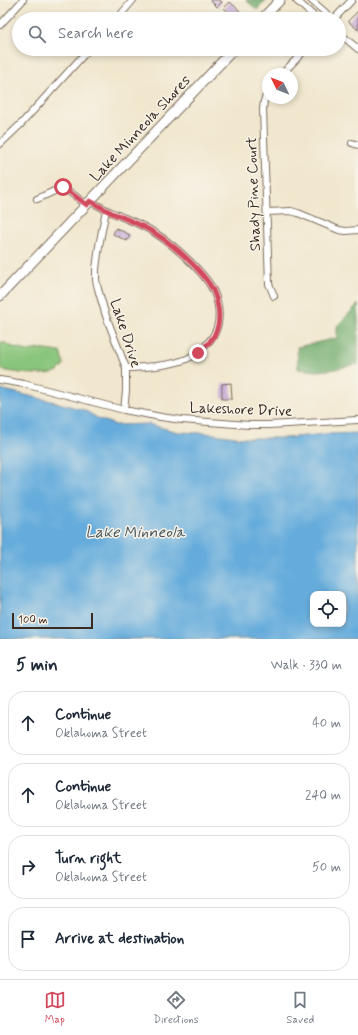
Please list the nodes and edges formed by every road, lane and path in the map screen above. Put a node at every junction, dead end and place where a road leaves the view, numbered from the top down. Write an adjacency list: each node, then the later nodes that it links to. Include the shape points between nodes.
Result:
1 (23, 0): 12 (street)
2 (133, 0): 8 (street)
3 (280, 0): 9 (main road)
4 (296, 0): 7 (street)
5 (352, 0): 11 (street)
6 (313, 2): 7 (street); 10 (street)
7 (308, 11)
8 (123, 12)
9 (269, 12)
10 (325, 12)
11 (341, 12)
12 (0, 25)
13 (346, 39): 14 (street)
14 (358, 49)
15 (83, 56): 20 (street)
16 (227, 56): 22 (main road, Lake Minneola Shores)
17 (299, 56): 18 (street)
18 (288, 68)
19 (263, 104): 24 (street, Shady Pine Court)
20 (0, 144)
21 (37, 199): 22 (street, via 63,187)
22 (88, 203): 23 (street); 26 (main road, Lake Minneola Shores)
23 (106, 210): 28 (street, Lake Drive, via 96,280 106,316); 28 (street, via 148,229 173,246 212,289 219,314 212,339 198,353 172,364)
24 (267, 212): 25 (street, via 291,211 339,230); 27 (street, Shady Pine Court, via 269,284)
25 (358, 230)
26 (0, 296)
27 (274, 296)
28 (126, 368): 30 (street, Lake Drive)
29 (0, 380): 30 (street)
30 (124, 410): 31 (street, Lakeshore Drive, via 182,420 248,425)
31 (358, 420)

